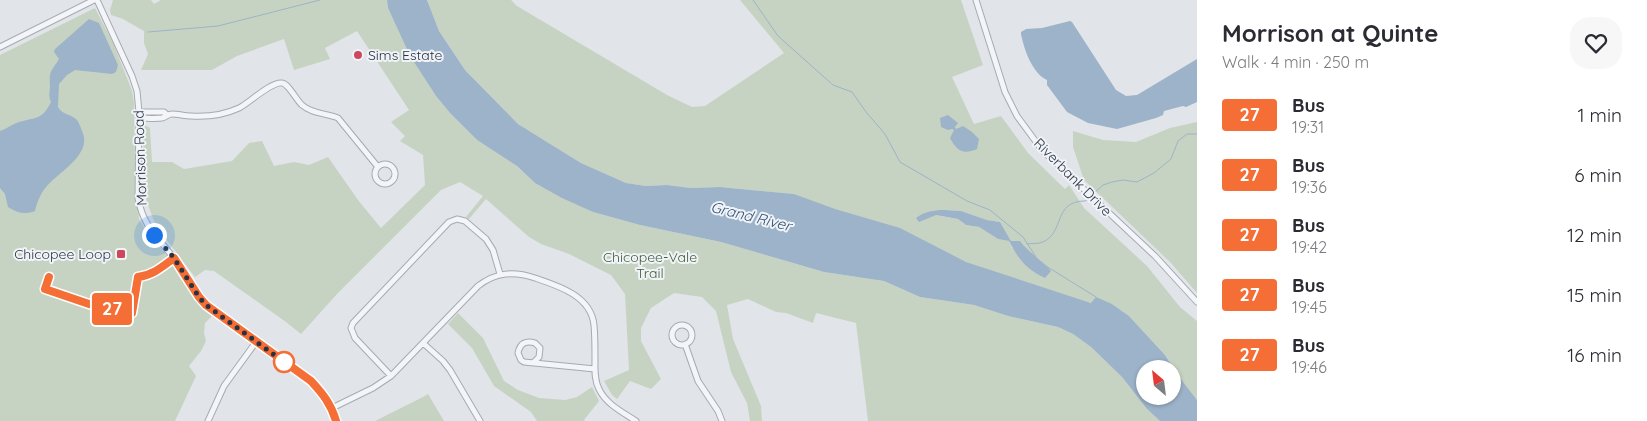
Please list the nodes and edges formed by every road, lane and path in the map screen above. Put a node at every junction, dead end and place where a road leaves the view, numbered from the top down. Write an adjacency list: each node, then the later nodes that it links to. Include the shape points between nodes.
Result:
1 (96, 0): 3 (street); 4 (street, Morrison Road, via 132,76)
2 (976, 0): 7 (street, Riverbank Drive, via 1005,92 1017,116 1042,150 1155,256)
3 (0, 47)
4 (139, 115): 5 (street, via 164,118 168,115 214,116 241,107 275,84 282,83 304,107 338,118); 8 (street, Morrison Road, via 138,198 145,222 206,305)
5 (378, 167)
6 (500, 274): 9 (street, via 478,286); 12 (street, via 522,274 548,282 583,301 594,323); 13 (street, via 486,239 465,221 449,222 353,323 355,338)
7 (1197, 302)
8 (256, 342): 14 (street, Morrison Road, via 311,381); 15 (street, via 224,386)
9 (423, 343): 13 (street); 17 (street, via 450,370)
10 (685, 344): 19 (street, via 698,381)
11 (534, 362): 11 (street, via 539,357 540,348 535,343 526,342 519,348 519,356 524,362); 12 (street)
12 (595, 369): 18 (street, via 602,395 613,407)
13 (391, 376): 14 (street)
14 (332, 408): 16 (street, Morrison Road)
15 (208, 421)
16 (336, 421)
17 (480, 421)
18 (636, 421)
19 (722, 421)

